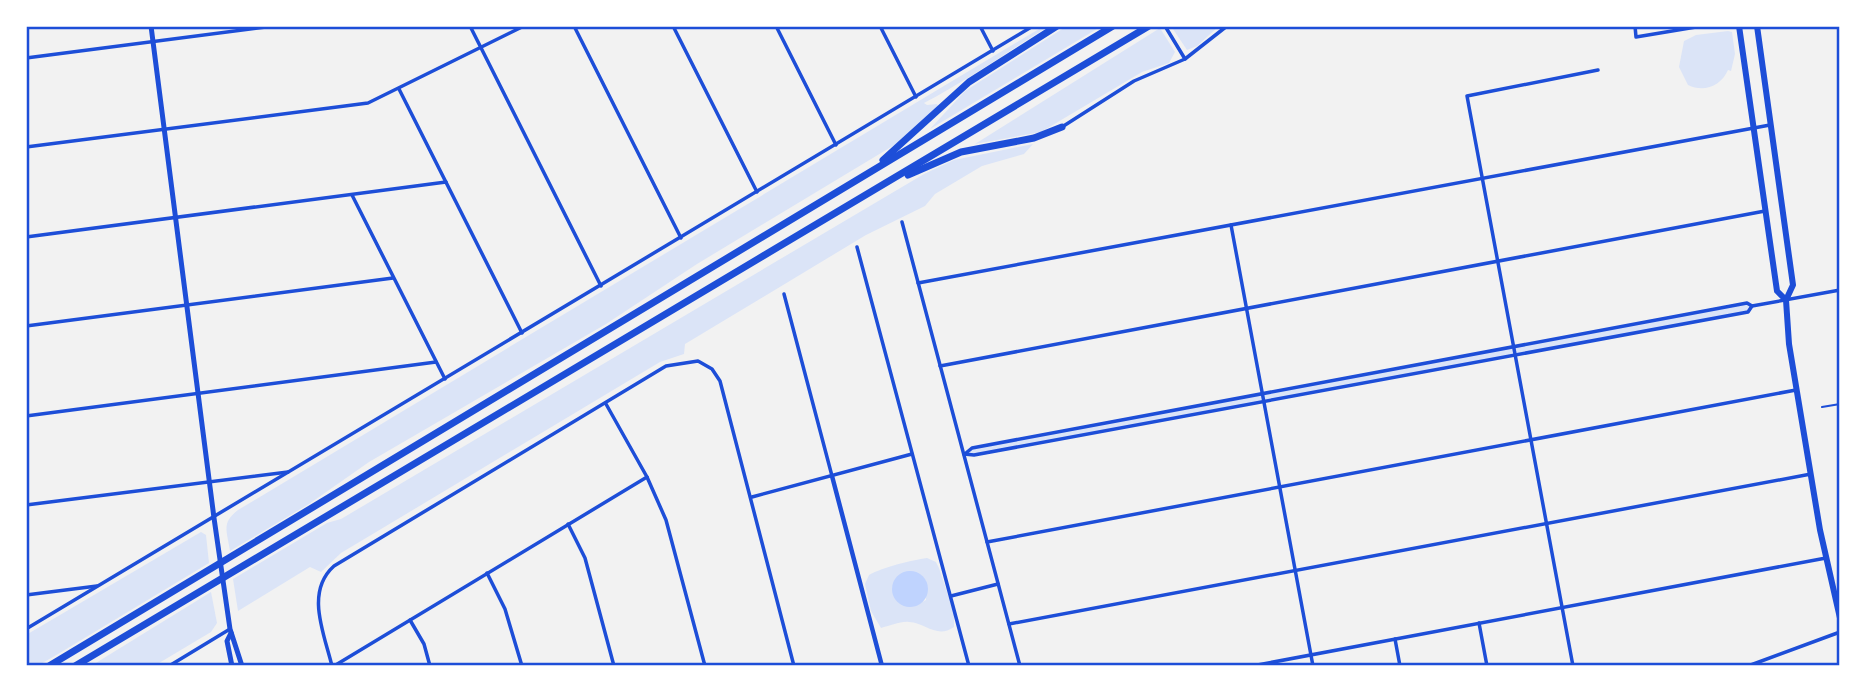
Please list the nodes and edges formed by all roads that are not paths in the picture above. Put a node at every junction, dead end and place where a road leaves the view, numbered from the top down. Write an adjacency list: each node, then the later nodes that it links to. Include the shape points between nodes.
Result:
1 (151, 26): 20 (main road)
2 (274, 26): 20 (street)
3 (470, 26): 21 (street)
4 (524, 26): 21 (street)
5 (574, 26): 45 (street)
6 (673, 26): 37 (street)
7 (776, 26): 32 (street)
8 (880, 26): 27 (street)
9 (980, 26): 22 (street)
10 (1033, 26): 22 (street)
11 (1057, 26): 34 (highway, via 969,82)
12 (1113, 26): 34 (highway)
13 (1149, 26): 38 (highway)
14 (1166, 26): 24 (street)
15 (1227, 26): 24 (street)
16 (1635, 26): 17 (street, via 1636,37)
17 (1702, 26)
18 (1739, 26): 30 (main road)
19 (1757, 26): 28 (main road)
20 (153, 42): 23 (street); 31 (main road)
21 (481, 48): 26 (street); 50 (street)
22 (993, 51): 27 (street)
23 (26, 58)
24 (1185, 59): 29 (street, via 1134,81)
25 (1598, 70): 35 (street, via 1467,96)
26 (399, 89): 31 (street, via 368,103); 36 (street)
27 (916, 97): 32 (street)
28 (1772, 125): 30 (street); 53 (main road, via 1793,285)
29 (1062, 127): 38 (highway, via 1034,138 961,152)
30 (1755, 127): 35 (street); 40 (main road)
31 (164, 130): 33 (street); 41 (main road)
32 (836, 145): 37 (street)
33 (26, 147)
34 (864, 175): 111 (highway)
35 (1482, 176): 43 (street); 47 (street)
36 (446, 182): 39 (street); 60 (street)
37 (757, 192): 45 (street)
38 (869, 194): 112 (highway)
39 (352, 195): 41 (street); 48 (street)
40 (1767, 211): 47 (street); 53 (main road, via 1777,291)
41 (176, 218): 44 (street); 54 (main road)
42 (902, 222): 49 (street)
43 (1231, 225): 49 (street); 56 (street)
44 (26, 237)
45 (681, 238): 50 (street)
46 (857, 247): 80 (street)
47 (1498, 262): 56 (street); 61 (street)
48 (393, 278): 54 (street); 63 (street)
49 (918, 284): 64 (street)
50 (601, 286): 60 (street)
51 (1840, 290): 53 (street)
52 (784, 294): 84 (street)
53 (1786, 300): 55 (street); 68 (main road, via 1788,344)
54 (187, 306): 58 (street); 70 (main road)
55 (1752, 306): 57 (street, via 1747,303); 59 (street, via 1748,312)
56 (1247, 309): 64 (street); 69 (street)
57 (1648, 321): 59 (street); 61 (street)
58 (26, 326)
59 (1650, 330): 62 (street)
60 (522, 333): 67 (street)
61 (1514, 346): 62 (street); 65 (street)
62 (1516, 355): 66 (street); 79 (street)
63 (436, 362): 67 (street); 70 (street)
64 (940, 366): 81 (street)
65 (1388, 370): 66 (street); 69 (street)
66 (1390, 378): 71 (street)
67 (445, 379): 82 (street)
68 (1798, 390): 79 (street); 83 (main road)
69 (1262, 393): 71 (street); 77 (street)
70 (198, 394): 76 (street); 86 (main road)
71 (1264, 402): 78 (street); 87 (street)
72 (606, 404): 85 (street); 88 (street, via 666,366 698,361 712,369 720,381); 116 (street, via 327,573 318,598)
73 (1839, 404): 74 (lane); 75 (lane)
74 (1822, 407)
75 (1840, 408)
76 (26, 416)
77 (1112, 422): 78 (street); 81 (street, via 972,448)
78 (1114, 431): 81 (street)
79 (1531, 440): 87 (street); 91 (street)
80 (912, 454): 84 (street); 100 (street)
81 (964, 454): 93 (street)
82 (290, 472): 86 (street); 90 (street)
83 (1811, 474): 91 (street); 94 (main road)
84 (832, 475): 88 (street); 122 (street)
85 (647, 477): 92 (street); 120 (street, via 666,520)
86 (209, 482): 89 (street); 90 (main road)
87 (1281, 486): 93 (street); 95 (street)
88 (751, 498): 121 (street)
89 (26, 505)
90 (214, 518): 98 (street); 107 (main road)
91 (1547, 523): 95 (street); 101 (street)
92 (568, 524): 96 (street); 119 (street, via 585,558)
93 (987, 542): 97 (street)
94 (1826, 558): 101 (street); 102 (main road)
95 (1296, 570): 105 (street); 110 (street)
96 (486, 573): 103 (street); 118 (street, via 505,609)
97 (998, 583): 100 (street); 105 (street)
98 (99, 586): 99 (street); 106 (street)
99 (26, 595)
100 (951, 596): 123 (street)
101 (1563, 607): 104 (street); 129 (street)
102 (1840, 618)
103 (410, 619): 116 (street); 117 (street)
104 (1479, 623): 109 (street); 128 (street)
105 (1009, 624): 124 (street)
106 (26, 629)
107 (231, 631): 113 (street); 114 (main road, via 227,641); 115 (main road)
108 (1840, 632): 130 (street)
109 (1395, 639): 110 (street); 127 (street)
110 (1311, 655): 125 (street); 126 (street)
111 (49, 666)
112 (75, 666)
113 (169, 666)
114 (232, 666)
115 (242, 666)
116 (333, 666)
117 (430, 666)
118 (522, 666)
119 (614, 666)
120 (705, 666)
121 (794, 666)
122 (882, 666)
123 (969, 666)
124 (1020, 666)
125 (1252, 666)
126 (1313, 666)
127 (1400, 666)
128 (1487, 666)
129 (1573, 666)
130 (1748, 666)

